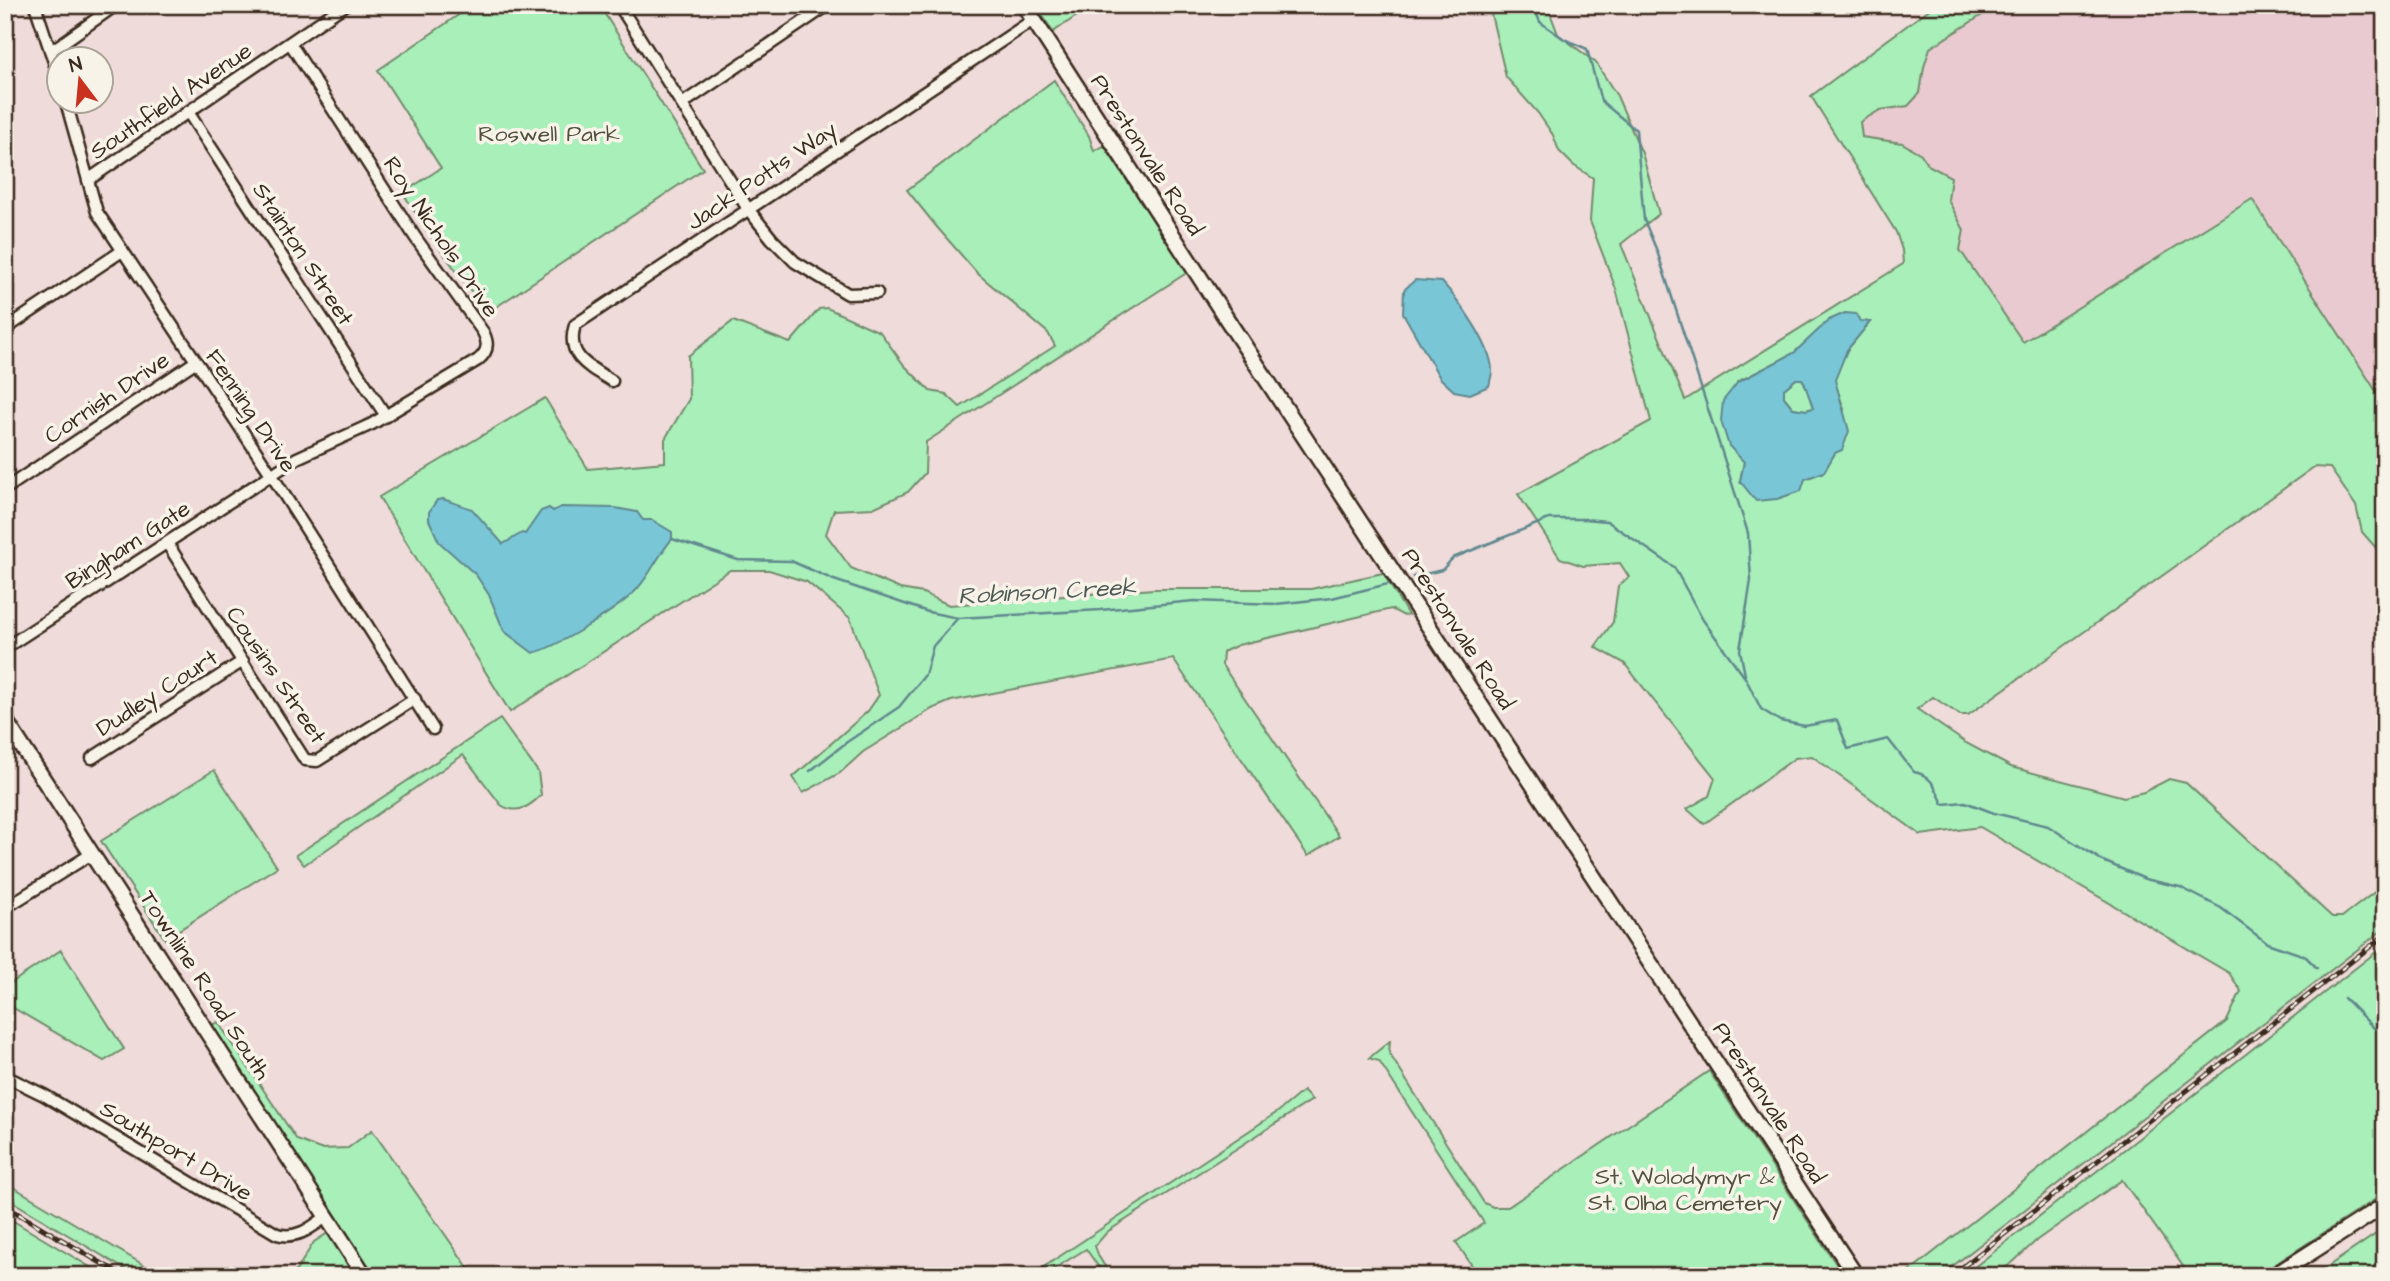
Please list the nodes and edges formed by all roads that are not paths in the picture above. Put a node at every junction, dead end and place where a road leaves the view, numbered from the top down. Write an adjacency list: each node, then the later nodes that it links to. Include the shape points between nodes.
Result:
1 (35, 5): 9 (street)
2 (116, 5): 10 (street)
3 (345, 5): 8 (street, Southfield Avenue)
4 (619, 5): 11 (street)
5 (828, 5): 11 (street)
6 (1024, 5): 7 (street, Prestonvale Road)
7 (1033, 20): 15 (street, Jack Potts Way); 37 (street, Prestonvale Road)
8 (290, 43): 12 (street, Southfield Avenue); 21 (street, Roy Nichols Drive, via 486,338 487,347 478,360)
9 (49, 46)
10 (58, 46)
11 (682, 104): 15 (street)
12 (188, 112): 14 (street, Southfield Avenue); 21 (street, Stainton Street)
13 (70, 116): 14 (street, Fenning Drive)
14 (88, 180): 16 (street, Fenning Drive, via 97,212)
15 (748, 209): 17 (street, via 795,262 849,294); 20 (street, Jack Potts Way, via 575,326 571,338 576,352 585,364)
16 (122, 251): 18 (street); 19 (street, Fenning Drive)
17 (877, 293)
18 (5, 328)
19 (195, 362): 22 (street, Fenning Drive); 23 (street, Cornish Drive)
20 (612, 381)
21 (386, 416): 22 (street, Roy Nichols Drive)
22 (271, 474): 24 (street, Bingham Gate); 27 (street, Fenning Drive)
23 (5, 489)
24 (167, 543): 25 (street, Bingham Gate); 26 (street, Cousins Street)
25 (5, 648)
26 (243, 661): 27 (street, Cousins Street, via 305,760 317,761); 30 (street, Dudley Court)
27 (415, 699): 29 (street, Fenning Drive)
28 (5, 719): 31 (street, Townline Road South)
29 (433, 729)
30 (92, 758)
31 (93, 853): 32 (street); 35 (street, Townline Road South)
32 (6, 905)
33 (5, 1076): 35 (street, Southport Drive, via 278,1234 303,1232)
34 (2385, 1205): 38 (street)
35 (327, 1216): 36 (street, Townline Road South)
36 (365, 1276)
37 (1856, 1276)
38 (2274, 1276)

